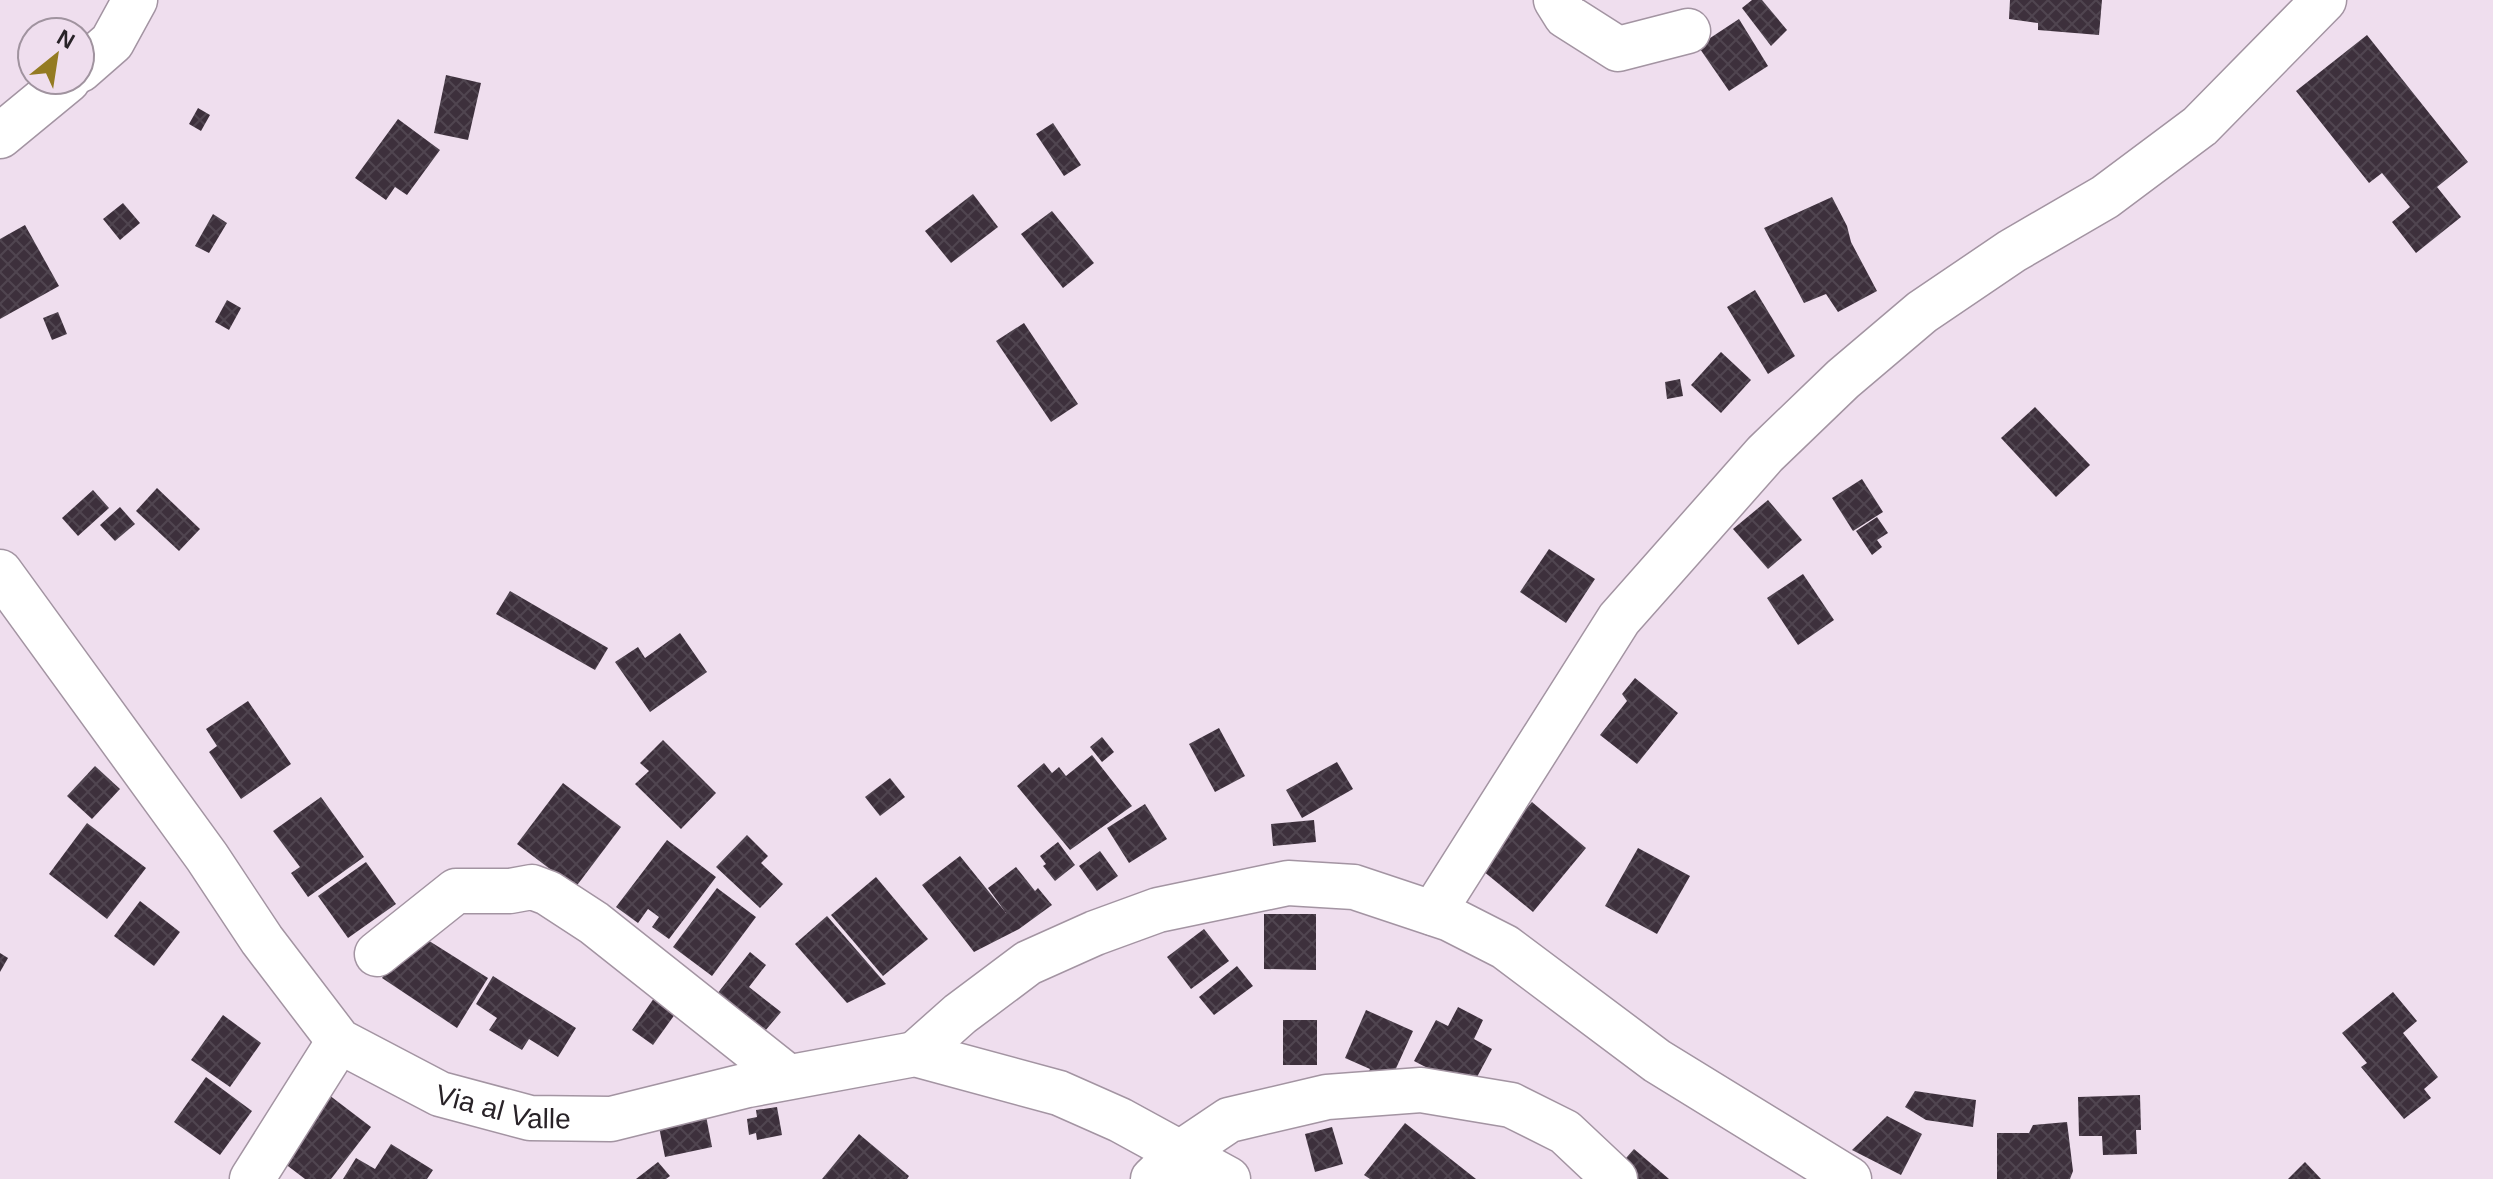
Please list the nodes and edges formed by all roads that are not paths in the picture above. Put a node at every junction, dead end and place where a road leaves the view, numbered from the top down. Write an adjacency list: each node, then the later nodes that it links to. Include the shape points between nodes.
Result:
1 (135, 0): 6 (street)
2 (155, 0): 6 (street)
3 (1556, 0): 5 (street, via 1566,16 1618,49)
4 (2324, 0): 11 (street, via 2200,126 2105,197 1922,312 1765,454 1619,619)
5 (1688, 31)
6 (112, 42): 7 (street)
7 (96, 56)
8 (49, 96): 9 (street)
9 (0, 136)
10 (0, 572): 13 (street, Via al Valle)
11 (1433, 913): 14 (street, via 1354,887 1288,883 1158,910 1028,963); 20 (street, via 1505,947 1657,1061)
12 (377, 954): 15 (street, via 456,891 532,887 594,923)
13 (339, 1041): 15 (street, Via al Valle, via 440,1094 530,1118 611,1119); 17 (street)
14 (915, 1054): 15 (street, Via al Valle); 16 (street, Via al Valle, via 1059,1093 1120,1120)
15 (788, 1077)
16 (1166, 1166): 18 (street, Via al Valle); 19 (street, via 1229,1120 1327,1097 1421,1090 1511,1105 1565,1132)
17 (252, 1179)
18 (1228, 1179)
19 (1615, 1179)
20 (1849, 1179)

